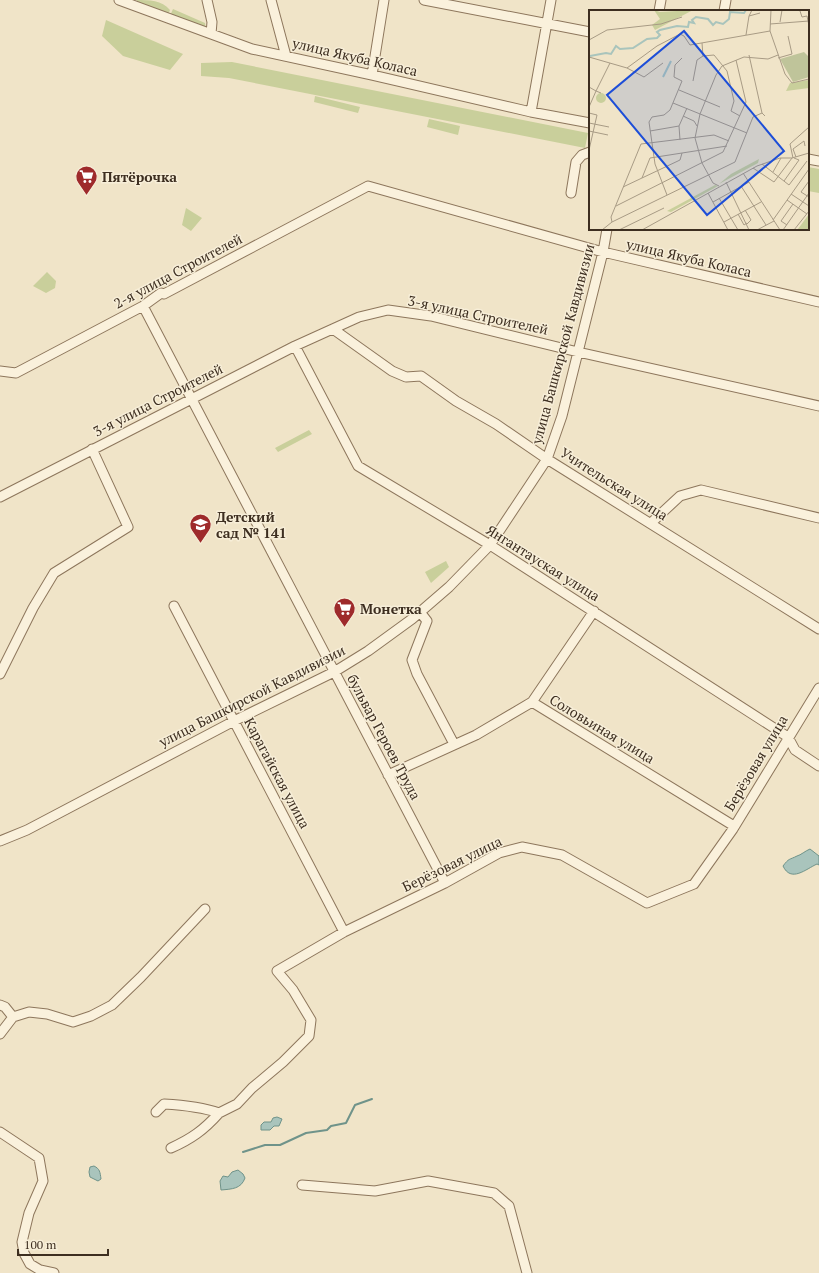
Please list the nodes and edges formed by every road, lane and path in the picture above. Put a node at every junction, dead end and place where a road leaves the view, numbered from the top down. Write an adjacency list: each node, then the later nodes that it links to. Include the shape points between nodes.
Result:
1 (119, 0): 14 (street, улица Якуба Коласа)
2 (207, 0): 14 (street, via 212,22)
3 (271, 0): 15 (street)
4 (384, 0): 16 (street)
5 (424, 0): 9 (street)
6 (550, 0): 12 (street)
7 (661, 0): 10 (street)
8 (726, 0): 11 (street)
9 (455, 3): 12 (street)
10 (659, 10)
11 (724, 10)
12 (546, 24): 13 (street); 17 (street)
13 (589, 32)
14 (211, 34): 15 (street, улица Якуба Коласа, via 252,49)
15 (286, 56): 16 (street, улица Якуба Коласа)
16 (372, 75): 17 (street, улица Якуба Коласа)
17 (531, 112): 18 (street, улица Якуба Коласа)
18 (589, 123)
19 (589, 152): 23 (street, via 582,155 576,162)
20 (809, 159): 21 (street)
21 (819, 161)
22 (368, 186): 25 (street, улица Якуба Коласа); 27 (street, 2-я улица Строителей, via 161,294)
23 (571, 193)
24 (607, 230): 25 (street, улица Башкирской Кавдивизии)
25 (603, 252): 26 (street, улица Якуба Коласа); 30 (street, улица Башкирской Кавдивизии)
26 (819, 302)
27 (143, 306): 31 (street, 2-я улица Строителей, via 16,373); 32 (street, бульвар Героев Труда)
28 (334, 329): 29 (street, 3-я улица Строителей); 30 (street, 3-я улица Строителей, via 358,318 388,310 431,316); 35 (street, Учительская улица, via 392,371 406,377 421,376)
29 (294, 346): 32 (street, 3-я улица Строителей); 39 (street, Янгантауская улица, via 358,466)
30 (578, 352): 33 (street, 3-я улица Строителей); 35 (street, улица Башкирской Кавдивизии)
31 (0, 372)
32 (191, 398): 34 (street, 3-я улица Строителей); 44 (street, бульвар Героев Труда)
33 (819, 406)
34 (92, 449): 36 (street, 3-я улица Строителей); 45 (street, via 128,527 54,573 33,608)
35 (548, 459): 38 (street, Учительская улица); 39 (street, улица Башкирской Кавдивизии)
36 (0, 497)
37 (819, 518): 38 (street, via 701,490 680,496)
38 (651, 524): 43 (street, Учительская улица)
39 (490, 545): 41 (street, Янгантауская улица); 42 (street, улица Башкирской Кавдивизии)
40 (174, 606): 48 (street, Карагайская улица)
41 (594, 611): 47 (street); 49 (street, Янгантауская улица)
42 (420, 612): 44 (street, улица Башкирской Кавдивизии, via 368,651); 50 (street, via 427,621 412,660)
43 (819, 629)
44 (334, 672): 48 (street, улица Башкирской Кавдивизии); 52 (street, бульвар Героев Труда)
45 (0, 674)
46 (819, 688): 49 (street, Берёзовая улица)
47 (532, 702): 50 (street, Соловьиная улица, via 476,735); 53 (street, Соловьиная улица)
48 (234, 721): 54 (street, улица Башкирской Кавдивизии, via 27,830); 57 (street, Карагайская улица)
49 (788, 737): 51 (street, Янгантауская улица, via 795,750); 53 (street, Берёзовая улица)
50 (454, 744): 52 (street, Соловьиная улица)
51 (819, 766)
52 (388, 776): 55 (street, бульвар Героев Труда)
53 (734, 826): 55 (street, Берёзовая улица, via 694,884 647,904 562,855 522,847 499,853)
54 (0, 841)
55 (445, 883): 57 (street, Берёзовая улица)
56 (205, 909): 59 (street, via 112,1005 72,1022 47,1014 29,1012)
57 (344, 932): 62 (street, Берёзовая улица, via 277,971 293,990 311,1020 308,1036 237,1104)
58 (0, 1005): 59 (street)
59 (13, 1017): 60 (street)
60 (0, 1034)
61 (156, 1112): 62 (street, via 164,1104 177,1104)
62 (219, 1113): 64 (street, via 210,1124 189,1140)
63 (0, 1132): 66 (street, via 39,1158 43,1181 28,1213 22,1242 30,1264 40,1270)
64 (171, 1148)
65 (302, 1185): 67 (street, via 375,1191 428,1181 494,1193 509,1206)
66 (54, 1273)
67 (527, 1273)

